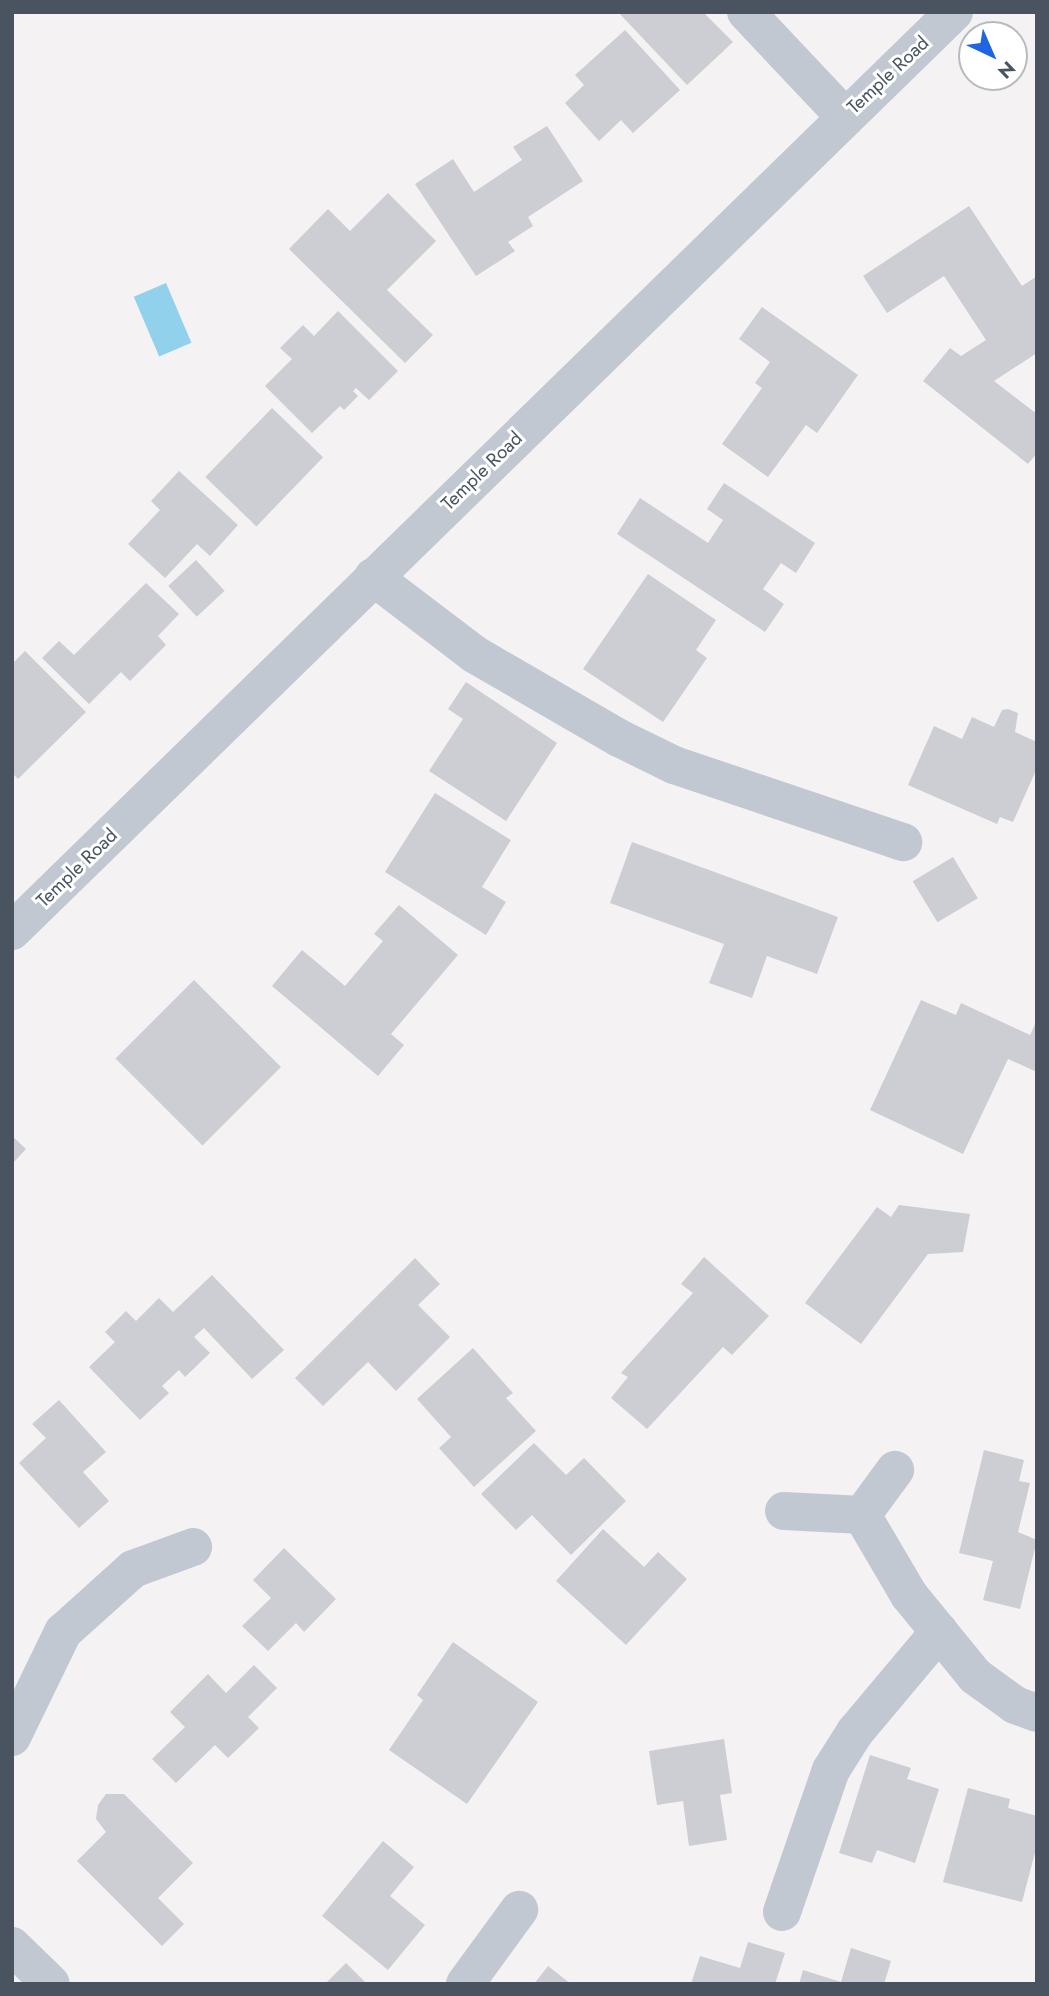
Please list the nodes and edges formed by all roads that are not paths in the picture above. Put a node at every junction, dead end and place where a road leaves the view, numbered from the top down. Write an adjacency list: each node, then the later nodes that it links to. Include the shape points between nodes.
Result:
1 (747, 12): 3 (street)
2 (954, 12): 3 (street, Temple Road)
3 (844, 116): 4 (street, Temple Road)
4 (373, 578): 5 (street, via 474,654 652,754); 6 (street, Temple Road)
5 (903, 842)
6 (12, 931)
7 (895, 1470): 9 (street)
8 (784, 1511): 9 (street)
9 (862, 1515): 11 (street, via 909,1595)
10 (193, 1547): 13 (street, via 133,1569 64,1632)
11 (939, 1632): 12 (street, via 975,1676 1015,1705); 15 (street, via 855,1732 831,1770)
12 (1037, 1713)
13 (12, 1737)
14 (519, 1910): 18 (street)
15 (782, 1912)
16 (12, 1946): 17 (street)
17 (51, 1984)
18 (465, 1984)

